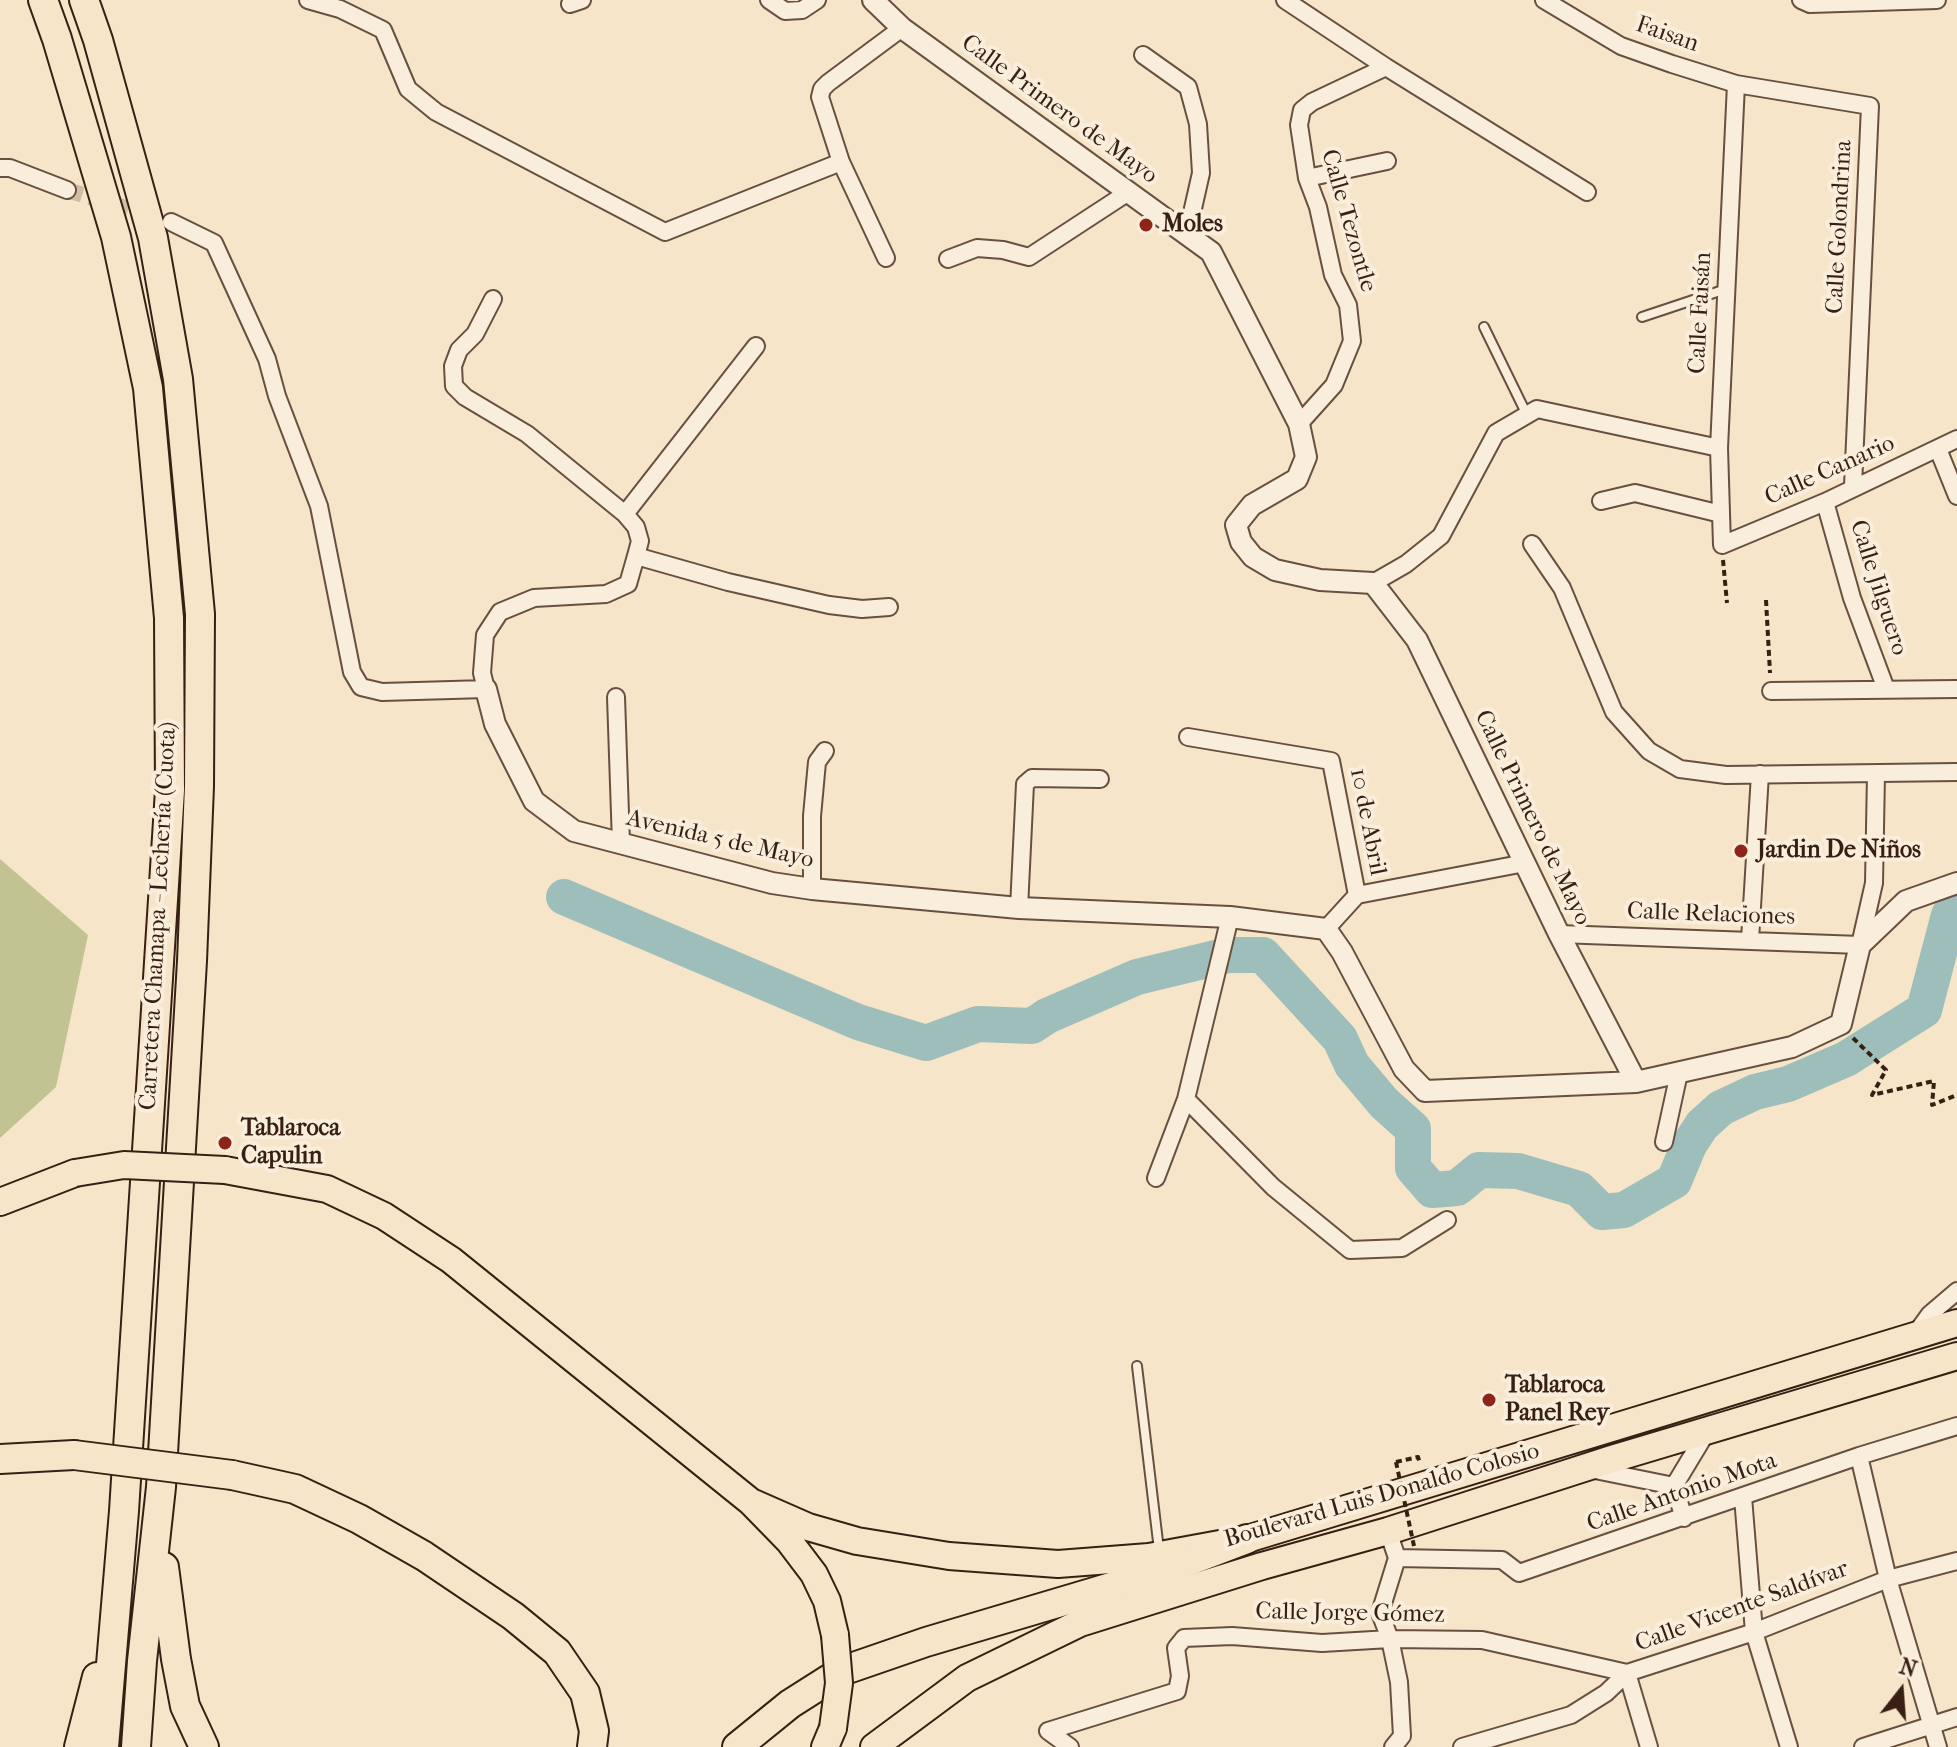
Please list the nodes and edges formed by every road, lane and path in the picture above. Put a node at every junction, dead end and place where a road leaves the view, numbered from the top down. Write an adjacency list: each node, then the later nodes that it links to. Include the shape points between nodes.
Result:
1 (43, 0): 95 (highway, Carretera Chamapa - Lechería (Cuota), via 116,237 148,388 169,618 170,790)
2 (84, 0): 92 (highway, Carretera Chamapa - Lechería (Cuota), via 153,238 178,379 200,614 192,945)
3 (308, 0): 16 (street, via 383,30 408,89 436,112 665,232)
4 (769, 0): 5 (street, via 785,11 802,10)
5 (817, 0)
6 (873, 0): 11 (street, Calle Primero de Mayo)
7 (1285, 0): 13 (street)
8 (1544, 0): 14 (street, Faisan, via 1621,46)
9 (1801, 0): 10 (street)
10 (1937, 0)
11 (902, 28): 16 (street, via 822,89); 21 (street, Calle Primero de Mayo)
12 (1143, 55): 23 (street, via 1188,87 1198,124 1201,173)
13 (1386, 67): 18 (street, Calle Tezontle, via 1302,110 1299,125); 20 (street)
14 (1736, 84): 26 (street, Calle Faisán); 36 (street, Calle Golondrina, via 1870,106)
15 (1387, 161): 18 (street)
16 (841, 162): 24 (street)
17 (0, 168): 19 (street)
18 (1307, 178): 32 (street, Calle Tezontle, via 1333,275 1348,305 1352,341 1334,385)
19 (67, 190)
20 (1587, 192)
21 (1127, 193): 23 (street, Calle Primero de Mayo); 25 (street, via 1029,257 977,248)
22 (171, 222): 49 (street, via 214,243 267,359 319,506 352,672 361,687 382,692)
23 (1187, 235): 32 (street, Calle Primero de Mayo, via 1211,252)
24 (886, 258)
25 (948, 259)
26 (1726, 289): 28 (lane); 34 (street, Calle Faisán)
27 (493, 299): 40 (street, via 475,334 459,350 454,386 527,434)
28 (1642, 317)
29 (1484, 327): 31 (lane)
30 (756, 346): 40 (street)
31 (1527, 415): 34 (street, via 1537,409); 45 (street, via 1496,433 1441,536)
32 (1299, 424): 45 (street, Calle Primero de Mayo, via 1306,457 1297,479 1252,505 1236,525 1241,542 1275,570)
33 (1957, 439): 35 (street, Calle Canario)
34 (1719, 448): 41 (street, Calle Faisán)
35 (1938, 449): 36 (street, Calle Canario); 37 (street)
36 (1853, 486): 39 (street, Calle Canario)
37 (1957, 496)
38 (1601, 501): 41 (street, via 1635,493)
39 (1825, 502): 43 (street, Calle Canario); 50 (street, Calle Jilguero, via 1852,598)
40 (625, 514): 44 (street, via 640,541)
41 (1721, 514): 43 (street, Calle Faisán)
42 (1532, 544): 57 (street, via 1562,588 1614,712 1649,751 1680,769)
43 (1722, 545): 47 (path)
44 (636, 556): 48 (street, via 829,605); 49 (street, Avenida 5 de Mayo, via 628,584 606,594 534,598 500,612 485,635)
45 (1373, 583): 61 (street, Calle Primero de Mayo, via 1417,640)
46 (1766, 600): 52 (path)
47 (1727, 603)
48 (889, 607)
49 (486, 689): 60 (street, Avenida 5 de Mayo, via 495,724 534,801 574,831)
50 (1886, 689): 51 (street); 52 (street)
51 (1957, 689)
52 (1771, 691)
53 (616, 697): 60 (street)
54 (1188, 737): 64 (street, 10 de Abril, via 1331,761)
55 (825, 751): 63 (street, via 817,762)
56 (1957, 772): 58 (street)
57 (1760, 774): 58 (street); 69 (street)
58 (1876, 774): 70 (street, via 1874,883)
59 (1100, 779): 65 (street, via 1032,778 1025,784)
60 (621, 843): 63 (street, Avenida 5 de Mayo)
61 (1525, 863): 64 (street); 68 (street, Calle Primero de Mayo)
62 (1957, 883): 70 (street, via 1906,901)
63 (812, 889): 65 (street, Avenida 5 de Mayo)
64 (1357, 895): 67 (street, 10 de Abril)
65 (1019, 908): 66 (street, Avenida 5 de Mayo)
66 (1230, 918): 67 (street, Avenida 5 de Mayo); 75 (street)
67 (1326, 929): 73 (street, via 1404,1069 1425,1091)
68 (1559, 934): 69 (street, Calle Relaciones); 73 (street, Calle Primero de Mayo)
69 (1750, 940): 70 (street, Calle Relaciones)
70 (1860, 945): 72 (street, via 1841,1024 1792,1047)
71 (1846, 1031): 74 (path, via 1886,1070 1872,1095 1934,1081 1932,1105)
72 (1679, 1073): 73 (street); 76 (street)
73 (1636, 1082)
74 (1957, 1095)
75 (1186, 1099): 77 (street); 79 (street, via 1273,1187 1350,1250 1402,1248)
76 (1664, 1142)
77 (1156, 1178)
78 (0, 1202): 94 (highway, bridge, via 75,1173 124,1165 225,1170 327,1189 384,1216 451,1260)
79 (1447, 1220)
80 (1957, 1291): 82 (street)
81 (1957, 1323): 82 (highway, Boulevard Luis Donaldo Colosio)
82 (1913, 1337): 98 (highway, Boulevard Luis Donaldo Colosio)
83 (1957, 1356): 86 (highway, Boulevard Luis Donaldo Colosio)
84 (1137, 1366): 100 (lane)
85 (1957, 1426): 87 (street, Calle Antonio Mota)
86 (1706, 1433): 90 (highway, Boulevard Luis Donaldo Colosio); 91 (street)
87 (1859, 1456): 93 (street, Calle Antonio Mota); 103 (street)
88 (0, 1459): 114 (highway, bridge, via 74,1455 232,1475 295,1489 359,1519 424,1556 557,1652 585,1693 594,1731)
89 (1396, 1462): 99 (path, bridge)
90 (1585, 1467): 91 (street); 97 (highway, Boulevard Luis Donaldo Colosio)
91 (1674, 1486): 96 (street)
92 (161, 1487): 112 (highway); 113 (highway, via 165,1584 176,1659 185,1706)
93 (1743, 1497): 96 (street, Calle Antonio Mota); 104 (street)
94 (751, 1502): 100 (highway, Boulevard Luis Donaldo Colosio, via 845,1538 949,1556 1058,1564); 109 (highway, bridge, via 789,1541 827,1601 839,1683)
95 (124, 1511): 110 (highway, via 97,1679); 111 (highway)
96 (1684, 1518): 101 (street, Calle Antonio Mota, via 1519,1573 1502,1560)
97 (1388, 1531): 101 (street); 116 (highway, Boulevard Luis Donaldo Colosio, via 1080,1623 967,1678)
98 (1247, 1539): 100 (highway, Boulevard Luis Donaldo Colosio); 115 (highway, via 1155,1574 842,1671)
99 (1414, 1546)
100 (1160, 1555)
101 (1397, 1558): 105 (street, via 1380,1613)
102 (1957, 1561): 103 (street, Calle Vicente Saldívar)
103 (1888, 1579): 104 (street, Calle Vicente Saldívar); 108 (street)
104 (1754, 1632): 106 (street, Calle Vicente Saldívar); 121 (street)
105 (1390, 1639): 106 (street, Calle Jorge Gómez, via 1482,1640); 117 (street, Calle Jorge Gómez, via 1322,1643 1184,1638 1176,1648 1177,1691 1048,1731); 118 (street, via 1402,1736)
106 (1627, 1673): 119 (street, Calle Vicente Saldívar, via 1571,1715); 120 (street)
107 (1957, 1717): 108 (street)
108 (1931, 1725): 122 (street); 123 (street)
109 (829, 1737)
110 (79, 1747)
111 (104, 1747)
112 (136, 1747)
113 (204, 1747)
114 (592, 1747)
115 (737, 1747)
116 (874, 1747)
117 (1070, 1747)
118 (1393, 1747)
119 (1462, 1747)
120 (1649, 1747)
121 (1789, 1747)
122 (1863, 1747)
123 (1938, 1747)

